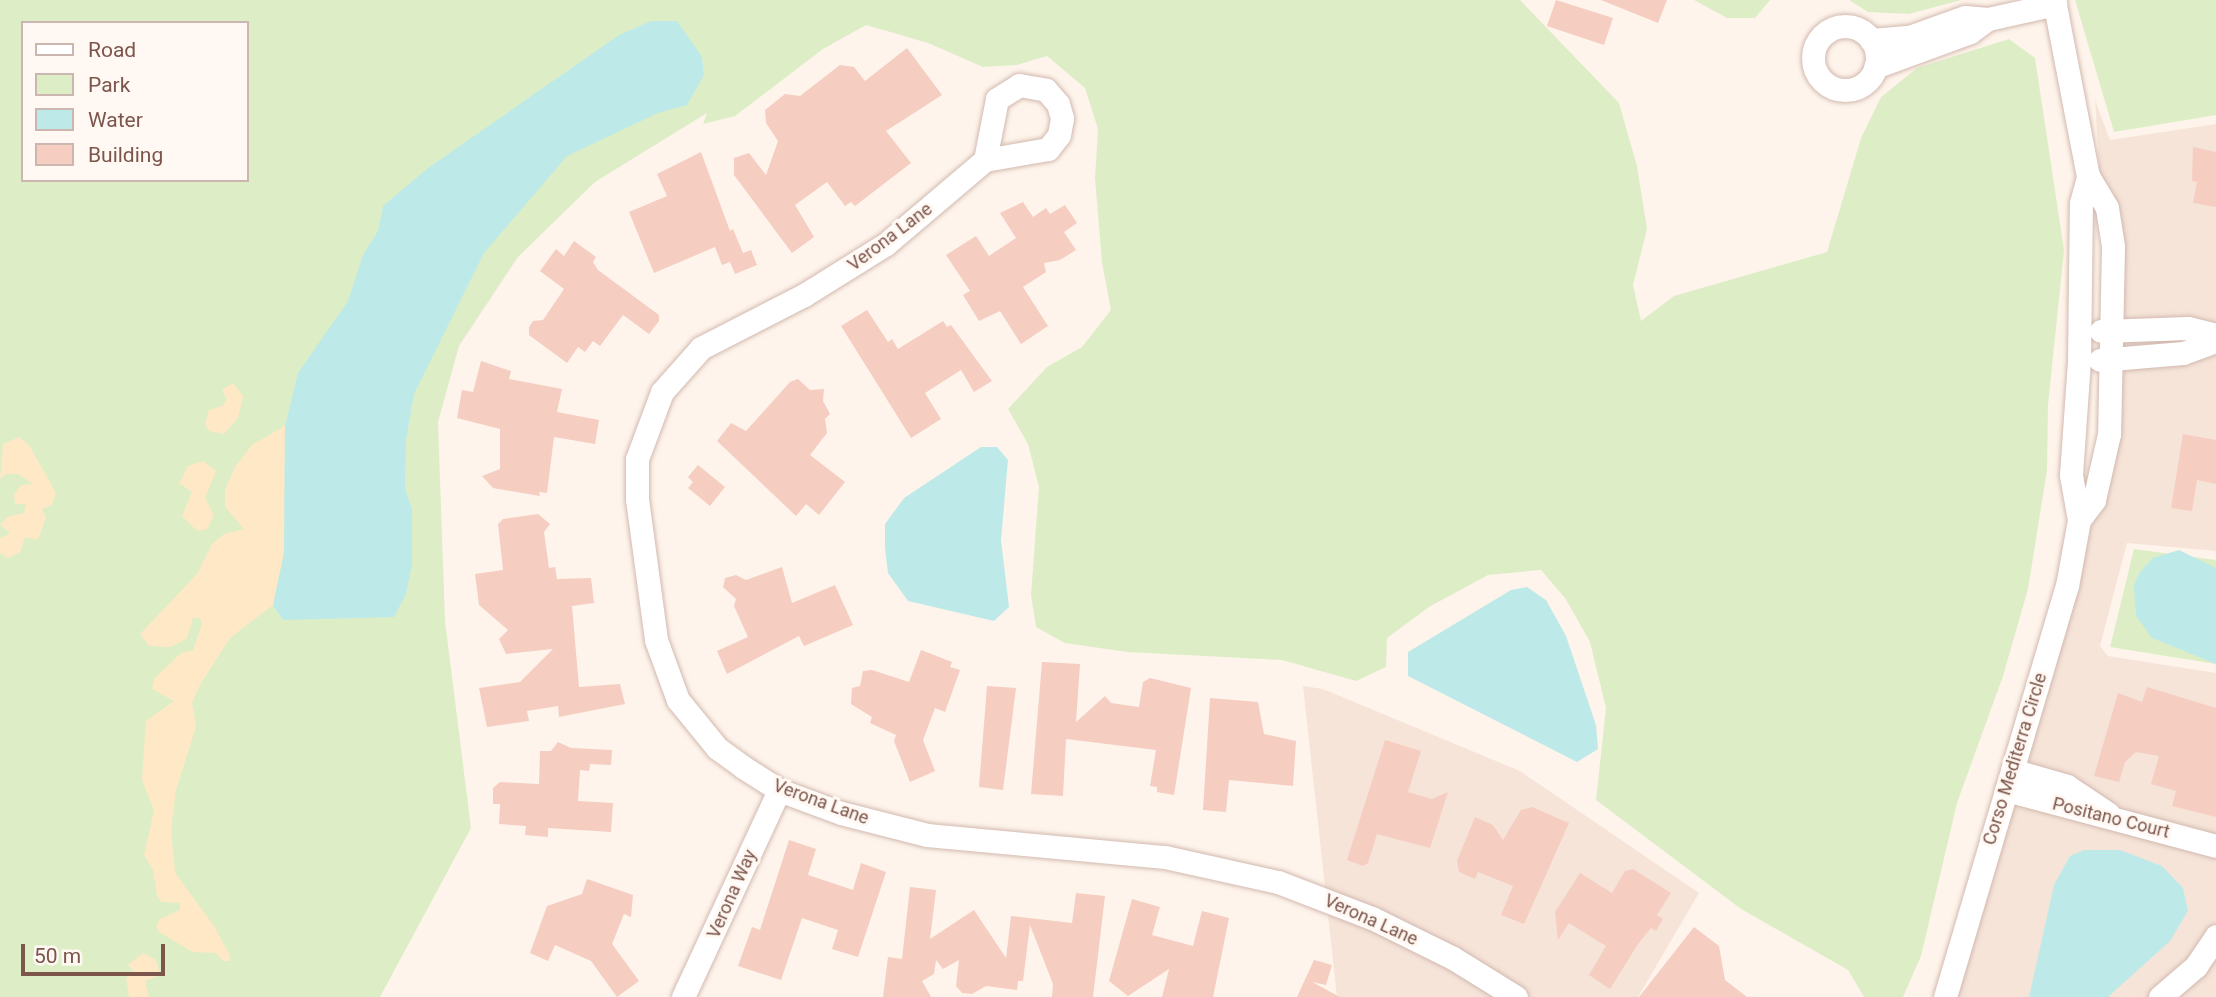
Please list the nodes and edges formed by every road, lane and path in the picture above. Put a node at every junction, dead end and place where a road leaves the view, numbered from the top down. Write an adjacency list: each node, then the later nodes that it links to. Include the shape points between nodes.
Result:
1 (2054, 2): 2 (street); 6 (street, Corso Mediterra Circle)
2 (1988, 19): 3 (street, via 1965,17 1909,37); 4 (street, via 1970,32)
3 (1871, 40): 4 (street); 4 (street, via 1854,27 1835,27 1818,40 1813,65 1825,83 1846,90 1866,82)
4 (1875, 67)
5 (985, 159): 15 (street, Verona Lane, via 886,244 804,295 701,348 662,392 647,428 637,459 637,499 647,587 663,667 678,700 717,748)
6 (2088, 176): 7 (street, Corso Mediterra Circle, via 2107,208 2113,258); 8 (street, Corso Mediterra Circle, via 2081,203)
7 (2113, 330): 8 (street); 9 (street, via 2188,328); 11 (street, Corso Mediterra Circle)
8 (2080, 332): 12 (street, Corso Mediterra Circle)
9 (2216, 335)
10 (2216, 341): 11 (street, via 2183,353)
11 (2112, 359): 12 (street); 13 (street, Corso Mediterra Circle, via 2104,470 2094,499)
12 (2080, 362): 13 (street, Corso Mediterra Circle, via 2071,475)
13 (2079, 520): 14 (street, Corso Mediterra Circle, via 2067,586)
14 (2009, 780): 16 (street, Positano Court, via 2115,818); 20 (street, Corso Mediterra Circle)
15 (779, 790): 18 (street, Verona Way); 19 (street, Verona Lane, via 841,813 926,835 1165,857 1278,882 1372,918)
16 (2216, 846)
17 (2216, 936): 21 (street, via 2196,966)
18 (683, 997)
19 (1516, 997)
20 (1945, 997)
21 (2160, 997)

